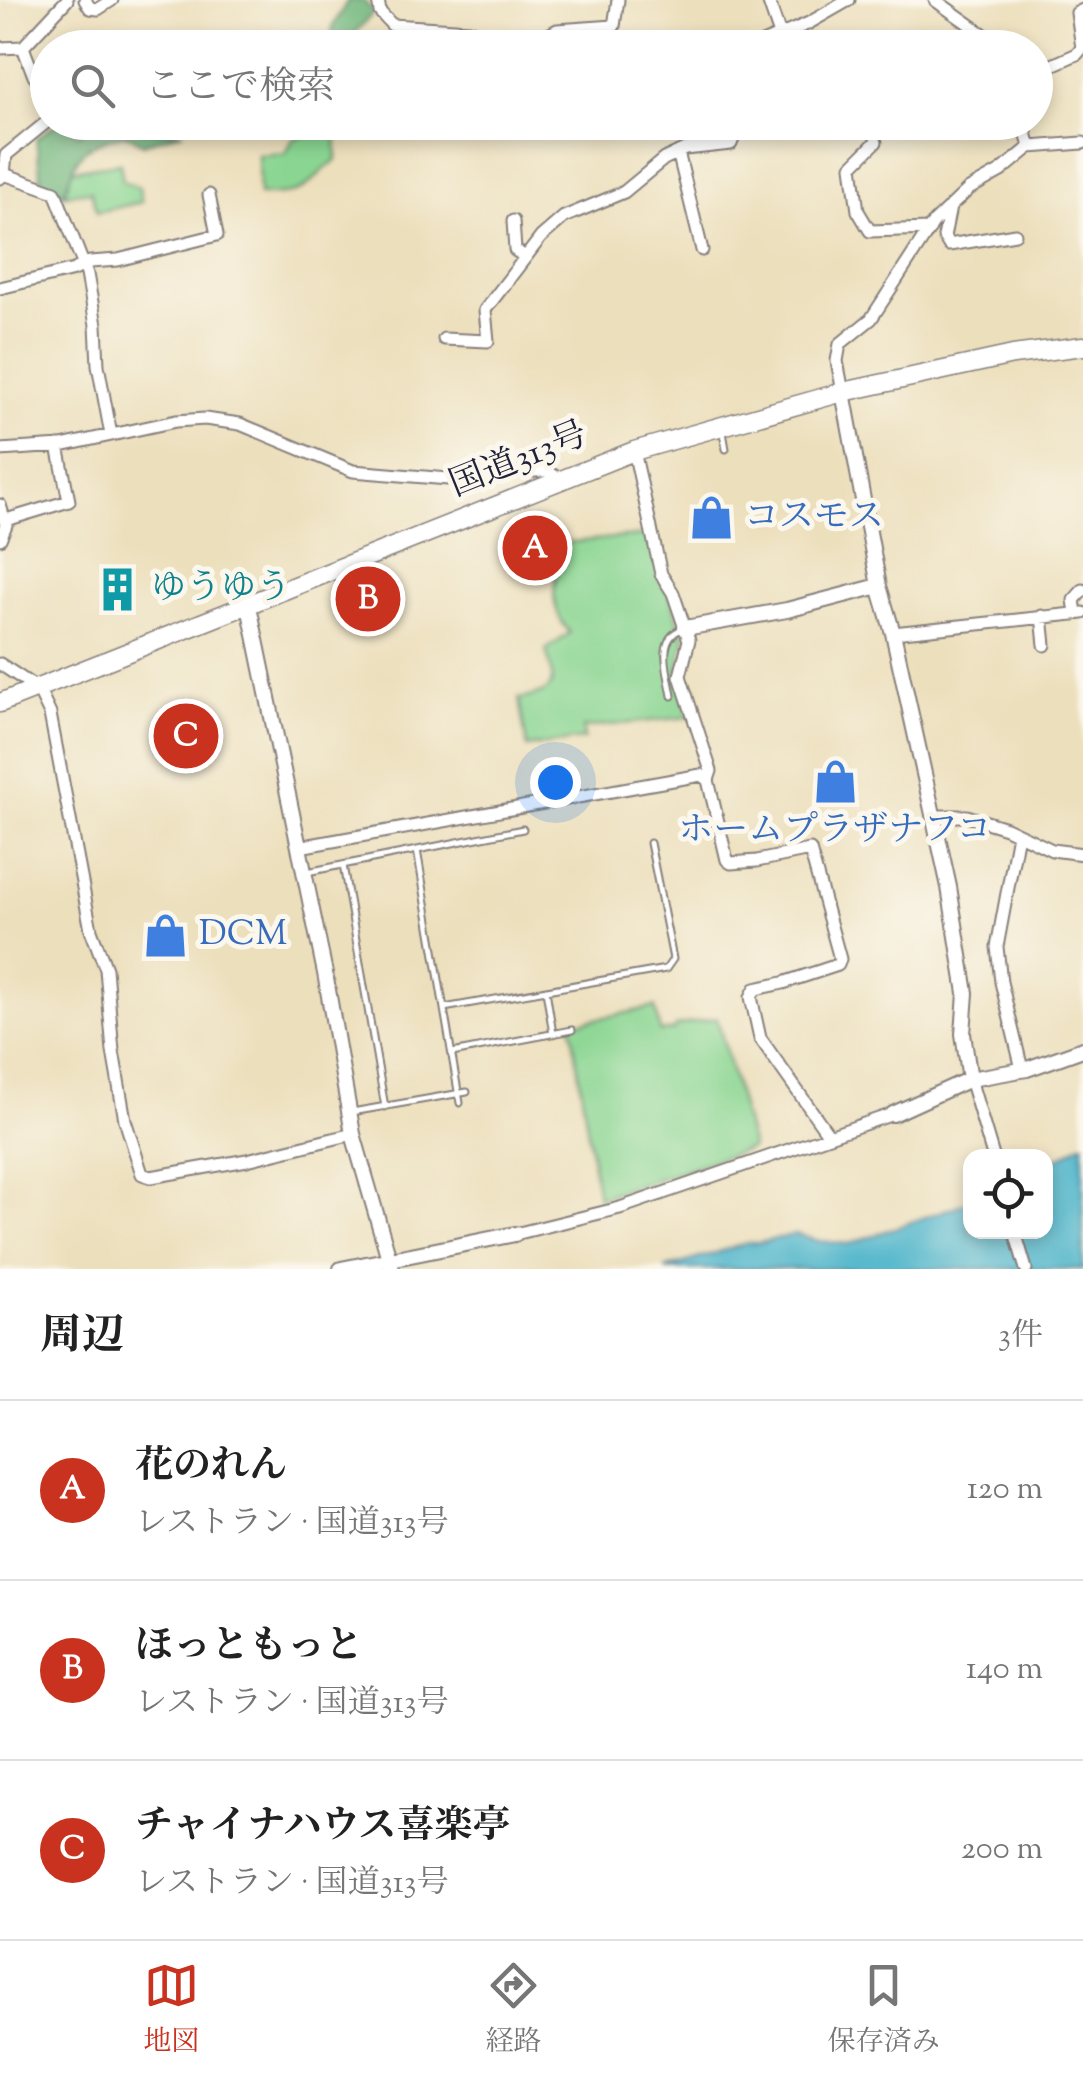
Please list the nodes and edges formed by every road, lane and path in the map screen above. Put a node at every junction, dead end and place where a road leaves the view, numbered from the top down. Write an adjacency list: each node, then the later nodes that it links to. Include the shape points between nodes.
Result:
1 (67, 0): 10 (street)
2 (85, 0): 3 (street, via 98,9)
3 (112, 0)
4 (378, 0): 11 (street, via 392,25)
5 (618, 0): 12 (street, via 614,26)
6 (768, 0): 13 (street)
7 (849, 0): 14 (street)
8 (935, 0): 15 (street)
9 (1083, 10): 20 (street, via 1077,12 1082,48)
10 (39, 30)
11 (470, 30)
12 (558, 30)
13 (778, 30)
14 (790, 30)
15 (978, 30)
16 (30, 40): 17 (street)
17 (23, 47): 18 (street); 19 (street)
18 (0, 48)
19 (30, 65)
20 (1053, 65)
21 (30, 136): 28 (street, via 6,155)
22 (733, 140): 27 (street)
23 (1028, 140): 26 (street)
24 (876, 142): 32 (street, via 852,166 858,211 870,231)
25 (1083, 143): 26 (street)
26 (1030, 147): 30 (street)
27 (678, 152): 34 (street); 35 (street, via 624,192 564,216)
28 (2, 176): 36 (street, via 55,192)
29 (209, 194): 36 (street, via 217,235)
30 (950, 207): 32 (street); 33 (street, via 948,244)
31 (513, 221): 35 (street, via 514,250)
32 (930, 229): 40 (street, via 871,319 840,344)
33 (1015, 234)
34 (702, 250)
35 (525, 257): 38 (street, via 485,310 488,341)
36 (83, 265): 37 (street); 42 (street)
37 (0, 288)
38 (444, 339)
39 (1083, 346): 40 (highway, 国道313号)
40 (843, 392): 41 (highway, 国道313号); 51 (street)
41 (722, 424): 44 (lane); 46 (highway, 国道313号)
42 (110, 435): 43 (street); 47 (street, via 206,420 240,424 354,471 472,481 547,471)
43 (58, 446): 45 (street); 49 (street, via 69,502)
44 (726, 449)
45 (0, 450)
46 (634, 451): 47 (highway, 国道313号); 56 (street, via 661,574)
47 (558, 480): 53 (highway, 国道313号)
48 (0, 505): 49 (street)
49 (6, 520): 50 (street)
50 (0, 538)
51 (880, 586): 56 (street); 57 (street)
52 (1083, 590): 54 (street, via 1074,600)
53 (249, 606): 60 (highway, 国道313号); 68 (street)
54 (1080, 613): 55 (street)
55 (1042, 616): 57 (street); 58 (street)
56 (685, 628): 61 (lane, via 674,632 665,655); 63 (street, via 689,640 680,676 711,771)
57 (894, 633): 64 (street)
58 (1044, 644)
59 (0, 664): 60 (street)
60 (38, 689): 62 (highway, 国道313号); 87 (street, via 50,714 87,914 106,969 122,1102 142,1174 190,1171)
61 (672, 696)
62 (0, 703)
63 (708, 780): 68 (street, via 701,775); 88 (street, via 731,863 810,850 838,965 755,988 751,997 760,1038)
64 (935, 816): 66 (street, via 967,816); 80 (street, via 966,993 963,1034)
65 (523, 829): 69 (lane)
66 (1018, 834): 70 (street, via 1052,850); 79 (street, via 998,947)
67 (650, 843): 73 (lane, via 673,960 666,969)
68 (299, 848): 72 (street)
69 (417, 850): 71 (lane); 74 (lane)
70 (1083, 854)
71 (343, 865): 72 (lane); 84 (lane)
72 (304, 872): 85 (street)
73 (546, 990): 74 (lane); 76 (lane)
74 (444, 1008): 78 (lane)
75 (572, 1030): 76 (lane)
76 (553, 1034): 78 (lane)
77 (1083, 1049): 79 (street)
78 (452, 1053): 82 (lane)
79 (1022, 1070): 80 (street)
80 (972, 1085): 86 (street); 89 (street)
81 (467, 1092): 82 (lane)
82 (458, 1094): 83 (lane); 84 (lane)
83 (460, 1103)
84 (385, 1106): 85 (lane)
85 (350, 1113): 87 (street)
86 (893, 1114): 88 (street)
87 (353, 1134): 92 (street)
88 (828, 1134): 90 (street, via 620,1208)
89 (990, 1149)
90 (515, 1234): 92 (street)
91 (1017, 1239): 94 (street)
92 (391, 1265): 93 (street)
93 (341, 1269)
94 (1026, 1269)

